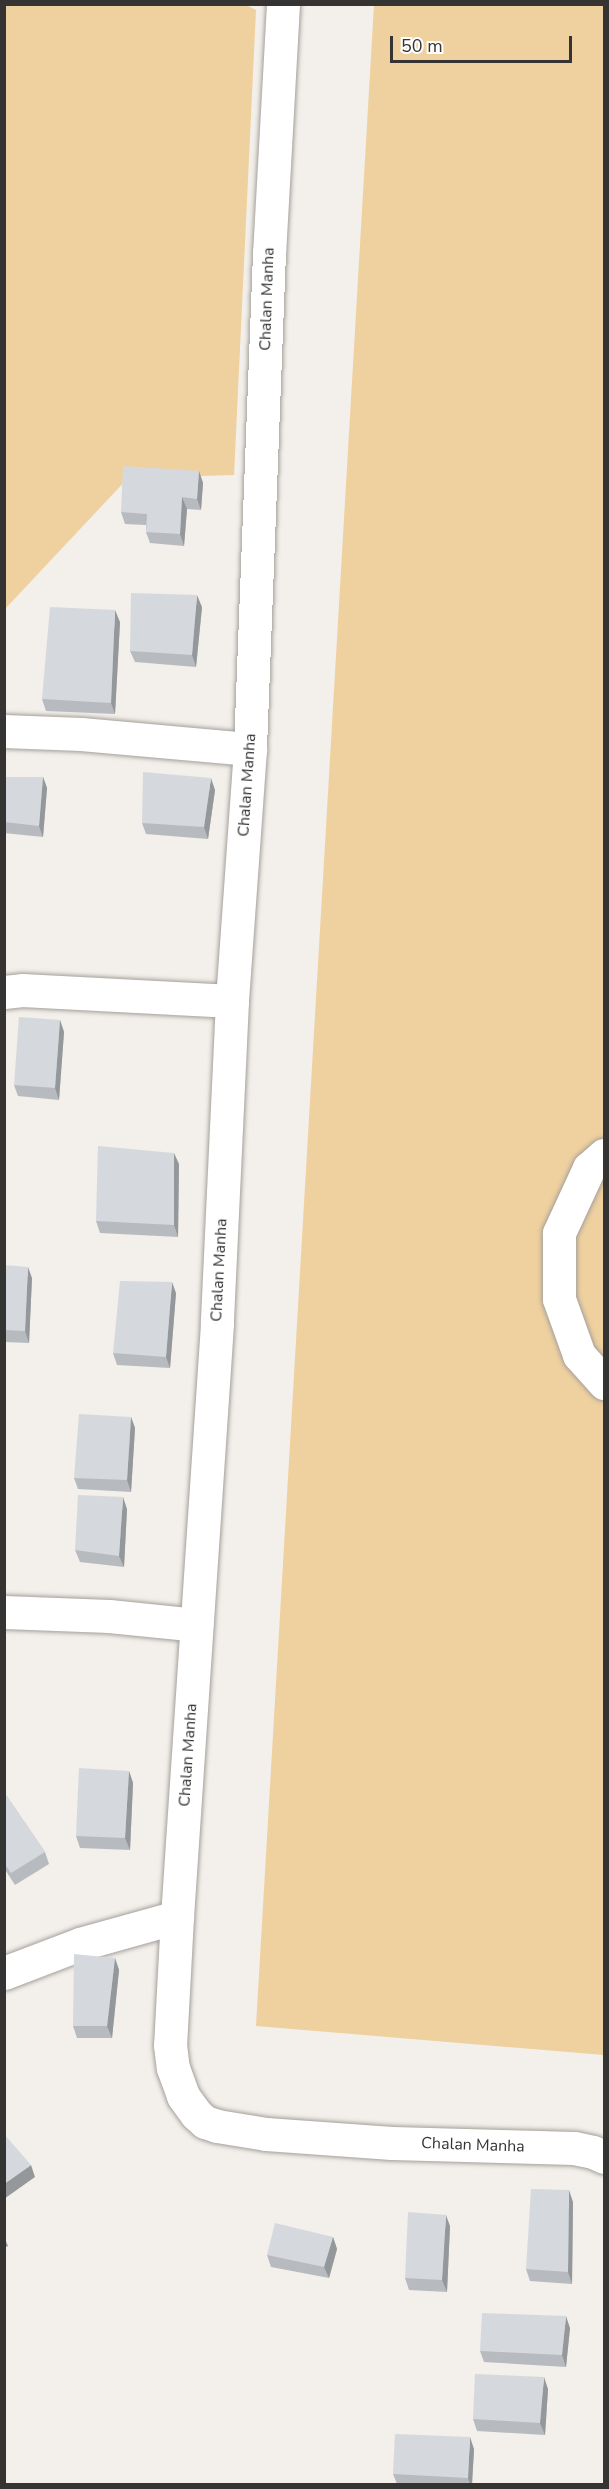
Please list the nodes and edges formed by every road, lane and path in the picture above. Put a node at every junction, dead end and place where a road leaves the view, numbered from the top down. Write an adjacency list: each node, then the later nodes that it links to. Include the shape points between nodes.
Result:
1 (283, 4): 3 (street, Chalan Manha)
2 (4, 731): 3 (street)
3 (250, 749): 5 (street, Chalan Manha)
4 (4, 992): 5 (street)
5 (232, 1001): 9 (street, Chalan Manha, via 217,1324)
6 (604, 1155): 7 (street, via 589,1168 559,1233 559,1299 579,1355)
7 (604, 1383)
8 (4, 1612): 9 (street, via 109,1616)
9 (197, 1626): 10 (street, Chalan Manha)
10 (177, 1917): 11 (street, via 80,1944); 12 (street, Chalan Manha, via 170,2045 173,2068 183,2096 205,2122 266,2134 392,2143 574,2148)
11 (4, 1973)
12 (604, 2157)

